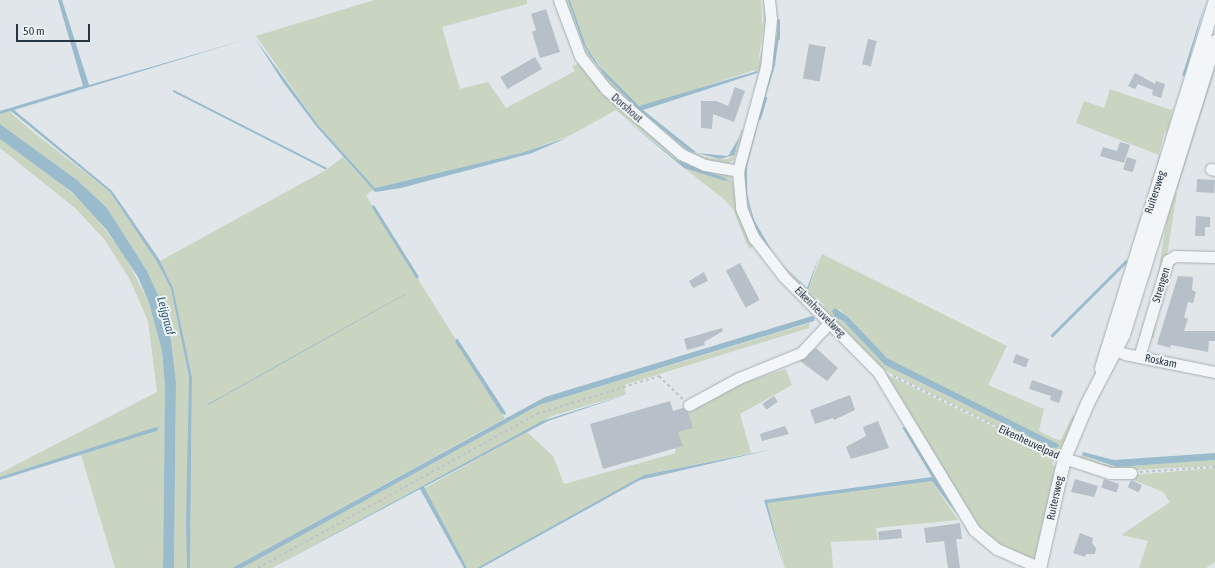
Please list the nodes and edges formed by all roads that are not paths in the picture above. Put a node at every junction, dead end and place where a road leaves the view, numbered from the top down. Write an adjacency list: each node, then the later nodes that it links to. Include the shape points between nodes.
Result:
1 (559, 0): 5 (street, Dorshout, via 580,56 606,89 681,154 698,163)
2 (769, 0): 5 (street, Eikenheuvelweg, via 771,19 766,67)
3 (1215, 0): 8 (street, Ruitersweg)
4 (1215, 41): 8 (street, Ruitersweg, via 1130,313)
5 (738, 171): 7 (street, Eikenheuvelweg, via 741,208 754,238 784,277)
6 (1215, 257): 9 (street, Strengen, via 1175,256 1168,260)
7 (830, 322): 11 (street, via 801,354 739,378); 14 (street, Eikenheuvelweg, via 878,372 974,530 997,549)
8 (1112, 349): 9 (street, Roskam); 12 (street, Ruitersweg)
9 (1139, 356): 10 (street, Roskam)
10 (1215, 372)
11 (689, 405)
12 (1064, 458): 13 (street, Eikenheuvelpad, via 1110,473); 14 (street, Ruitersweg)
13 (1131, 473)
14 (1039, 568)

